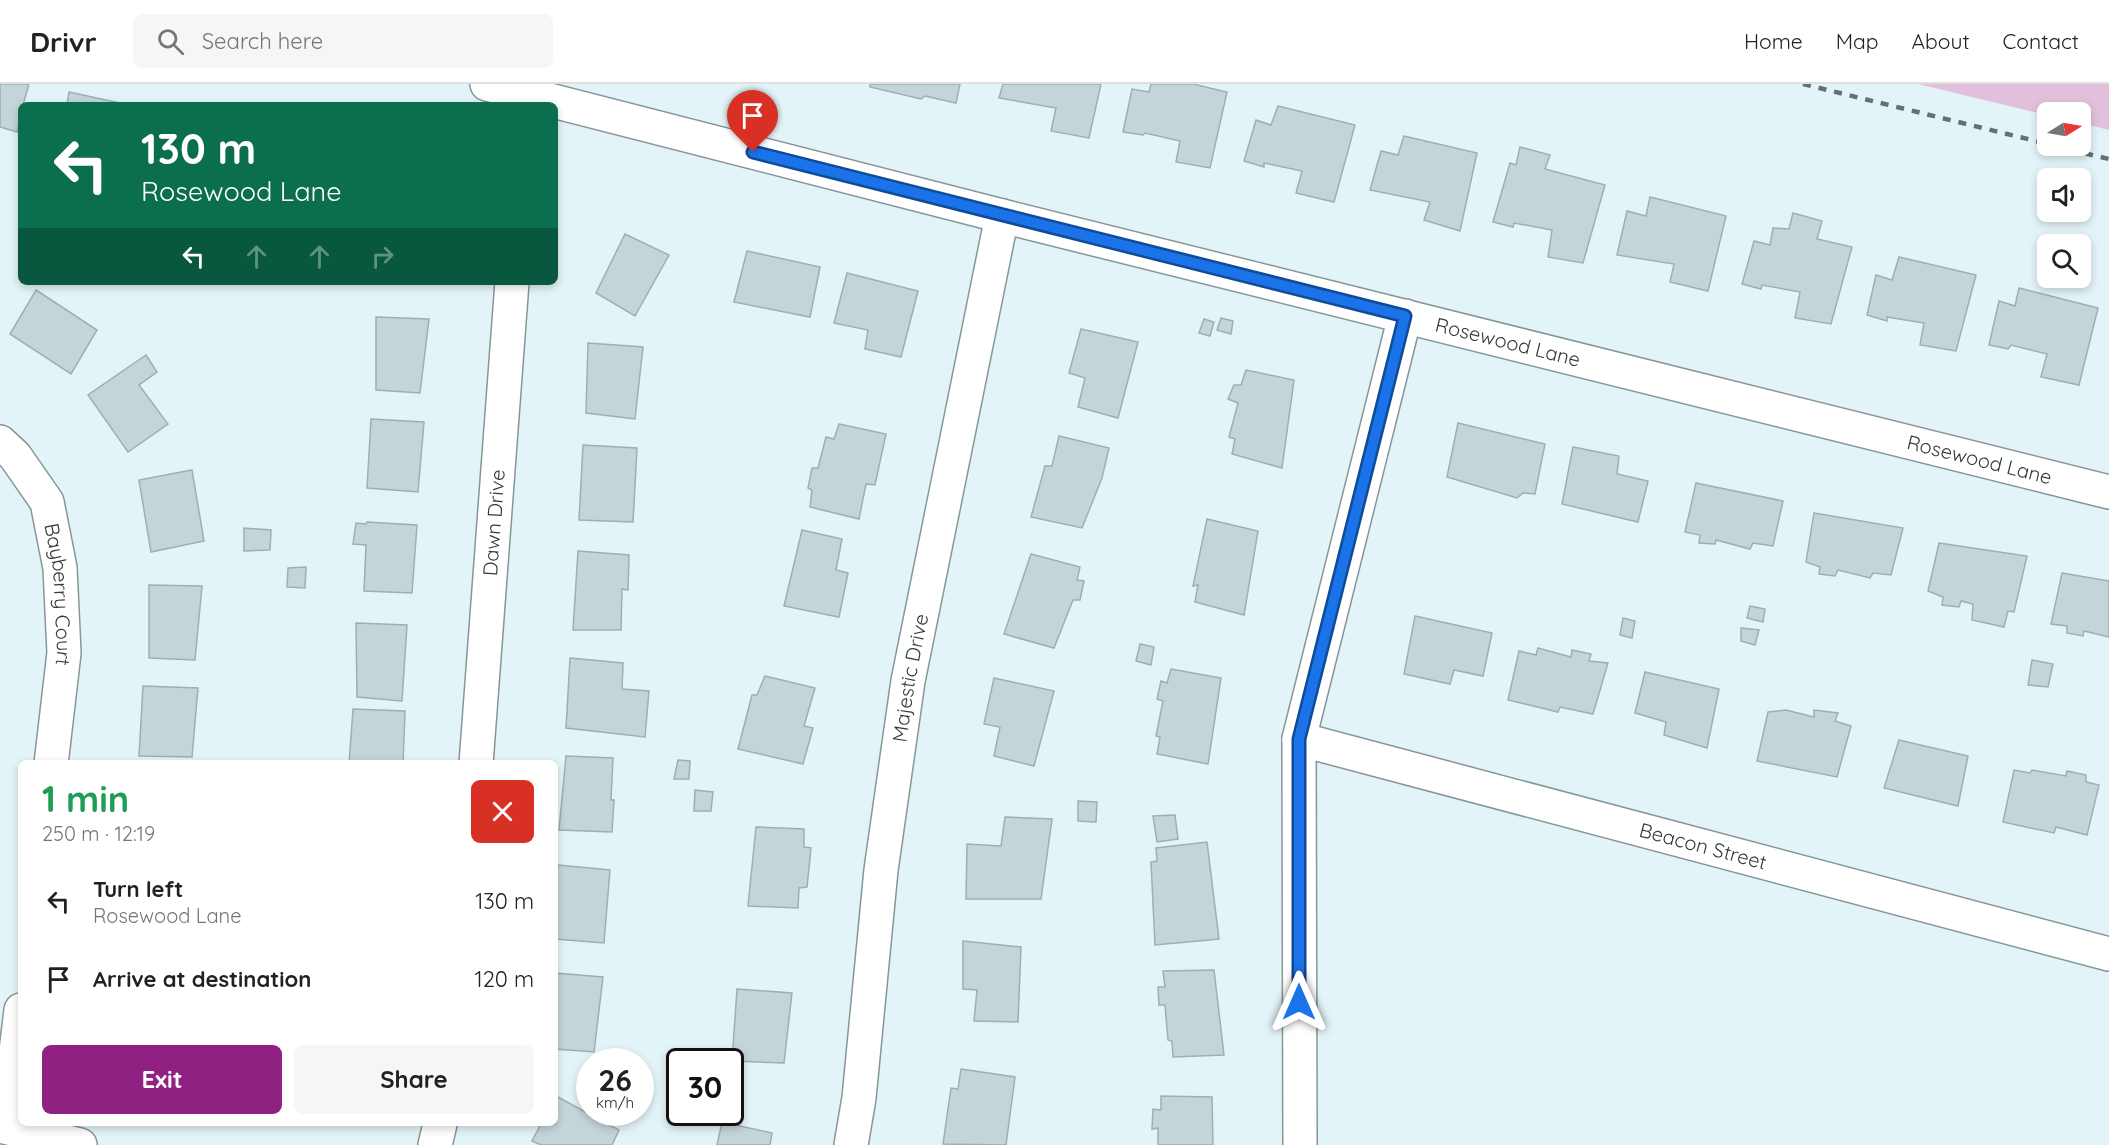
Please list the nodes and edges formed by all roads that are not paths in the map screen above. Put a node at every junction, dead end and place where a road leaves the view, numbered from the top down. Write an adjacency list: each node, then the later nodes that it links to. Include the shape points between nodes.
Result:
1 (488, 84): 2 (street, Rosewood Lane)
2 (526, 99)
3 (558, 107): 4 (street, Rosewood Lane)
4 (1002, 216): 6 (street, Rosewood Lane); 18 (street, Majestic Drive, via 908,681 881,870)
5 (512, 285): 11 (street, Dawn Drive)
6 (1405, 316): 8 (street, Rosewood Lane); 9 (street)
7 (0, 442): 10 (street, Bayberry Court, via 15,456 47,502 60,568 64,653)
8 (2109, 492)
9 (1299, 739): 12 (street, Beacon Street); 19 (street)
10 (51, 760)
11 (476, 760)
12 (2109, 954)
13 (18, 1029): 14 (street)
14 (3, 1126): 16 (street)
15 (440, 1126): 17 (street)
16 (80, 1145)
17 (435, 1145)
18 (851, 1145)
19 (1300, 1145)

